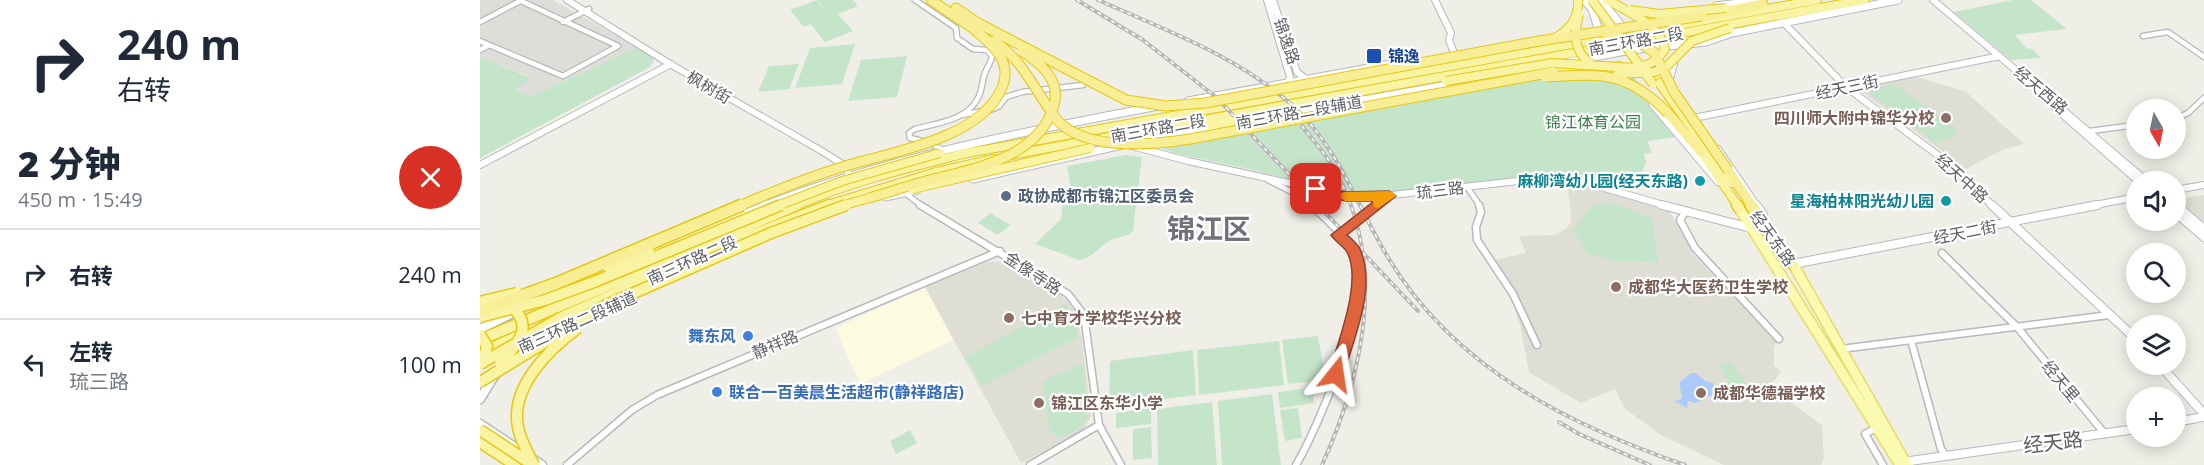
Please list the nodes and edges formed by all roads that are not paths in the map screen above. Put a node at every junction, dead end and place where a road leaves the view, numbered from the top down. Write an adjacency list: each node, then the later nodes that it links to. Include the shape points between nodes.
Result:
1 (520, 0): 28 (street); 29 (street)
2 (567, 0): 24 (street, 枫树街)
3 (574, 0): 24 (street, 枫树街)
4 (915, 0): 41 (street, via 956,28 957,38 973,49)
5 (931, 0): 31 (highway)
6 (944, 0): 31 (highway)
7 (1267, 0): 50 (street, via 1290,77)
8 (1273, 0): 49 (street, 锦逸路, via 1297,72)
9 (1435, 0): 42 (street, via 1451,33 1449,40)
10 (1578, 0): 27 (highway, bridge)
11 (1584, 0): 33 (main road, via 1592,9)
12 (1592, 0): 52 (highway, bridge)
13 (1599, 0): 32 (main road); 52 (highway, bridge)
14 (1607, 0): 23 (highway)
15 (1801, 0): 22 (highway)
16 (1817, 0): 22 (highway, 南三环路二段)
17 (1864, 0): 26 (highway, 南三环路二段)
18 (1898, 0): 30 (main road, 南三环路二段辅道)
19 (1928, 0): 43 (street, 经天西路)
20 (1934, 0): 43 (street, 经天西路)
21 (1763, 2): 22 (highway); 25 (highway); 32 (main road, 南三环路二段辅道, via 1708,7)
22 (1788, 2): 55 (highway, 南三环路二段)
23 (1617, 5): 25 (highway, bridge, via 1659,14); 57 (highway, bridge, via 1660,34 1665,49 1659,58 1648,65 1625,68 1552,63 1371,94)
24 (586, 10): 29 (street); 46 (street, 枫树街)
25 (1725, 10): 35 (highway, bridge)
26 (1808, 10): 47 (highway, bridge, via 1692,41 1667,66 1655,72); 57 (highway, 南三环路二段)
27 (1579, 14): 47 (highway, bridge, via 1576,48 1596,68); 55 (highway, bridge, via 1565,32 1543,44)
28 (480, 22)
29 (563, 22): 39 (street, via 618,46 563,76)
30 (1784, 22): 38 (main road, 南三环路二段辅道); 56 (street, 经天中路)
31 (974, 25): 35 (highway, bridge, via 1126,100 1175,106); 51 (highway, bridge, via 1011,54 1055,118 1084,136 1115,144 1140,146 1190,139); 82 (highway, bridge, via 1048,71 1057,90 1051,113 1030,139 985,166); 101 (highway, bridge, via 992,44 1006,68 995,101 966,124 940,137 787,187 538,291)
32 (1621, 25): 33 (main road, 南三环路二段辅道)
33 (1598, 28): 42 (main road, 南三环路二段辅道)
34 (1002, 35): 41 (street)
35 (1580, 35): 93 (highway, bridge, via 1618,36 1650,48 1659,58 1674,92)
36 (2143, 36): 44 (street, via 2168,32)
37 (480, 41): 39 (street)
38 (1695, 44): 45 (main road, 南三环路二段辅道, via 1645,48); 48 (street, via 1674,60)
39 (489, 45): 40 (street)
40 (480, 50)
41 (987, 50): 60 (street, via 992,60 978,99)
42 (1454, 53): 49 (main road, 南三环路二段辅道)
43 (1998, 56): 56 (street, 经天三街); 64 (street, 经天西路); 71 (street, 经天西路)
44 (2204, 57)
45 (1589, 59): 53 (street); 62 (main road, 南三环路二段辅道)
46 (671, 62): 69 (street); 73 (street, 枫树街, via 820,150)
47 (1617, 74): 51 (highway, bridge, via 1564,71)
48 (1669, 78): 53 (street, via 1651,71 1635,76); 61 (street, via 1669,86)
49 (1306, 79): 50 (main road, 南三环路二段辅道)
50 (1288, 82): 67 (main road, 南三环路二段辅道)
51 (1485, 83): 68 (highway, bridge, via 1613,76 1643,87)
52 (1656, 83): 68 (highway, 经天东路); 93 (highway, 经天东路)
53 (1631, 84): 85 (street, via 1671,124)
54 (1083, 85): 60 (street, via 1022,92 1006,97 993,109)
55 (1339, 86): 65 (highway, 南三环路二段)
56 (1846, 87): 61 (street, 经天三街); 90 (street, 经天中路, via 1942,159)
57 (1342, 95): 75 (highway, 南三环路二段, via 994,158)
58 (2204, 98): 59 (street)
59 (2186, 114)
60 (961, 116): 67 (street, via 909,133 910,138 930,143)
61 (1694, 118): 98 (street, via 1755,199)
62 (1257, 119): 66 (main road, 南三环路二段辅道); 82 (highway, bridge, via 1090,148)
63 (2126, 126): 64 (street)
64 (2090, 131): 72 (street, 经天西路)
65 (1038, 141): 67 (highway); 112 (highway, 南三环路二段, bridge, via 967,153 824,193)
66 (1127, 144): 70 (main road, 南三环路二段辅道); 74 (street, 琉三路, via 1161,156)
67 (940, 151): 73 (main road, 南三环路二段辅道); 89 (highway, bridge, via 842,181)
68 (1701, 152): 85 (highway, 经天东路)
69 (480, 164)
70 (1025, 167): 76 (street); 80 (main road, 南三环路二段辅道)
71 (2127, 171)
72 (2135, 171)
73 (852, 174): 105 (main road, 南三环路二段辅道, via 753,209)
74 (1262, 176): 81 (street, 琉三路, via 1346,196); 94 (street, via 1307,201)
75 (907, 178): 76 (highway); 104 (highway, 南三环路二段, via 767,226)
76 (946, 180): 84 (street)
77 (2204, 185): 79 (street)
78 (1467, 187): 81 (street, 琉三路); 86 (street, 琉三路, via 1563,176); 114 (street, via 1480,203 1482,216 1475,233 1477,240 1513,294)
79 (2186, 188)
80 (905, 193): 84 (main road, 南三环路二段辅道); 96 (street, 金像寺路)
81 (1389, 196): 94 (street)
82 (869, 198): 99 (highway, bridge, via 771,233)
83 (2126, 199): 90 (street, 经天二街)
84 (850, 206): 110 (main road, 南三环路二段辅道, via 777,233)
85 (1739, 208): 91 (main road, 经天东路)
86 (1686, 211): 91 (street, 琉三路); 111 (street, via 1680,220 1695,248)
87 (2186, 213): 92 (street)
88 (2186, 221): 95 (street)
89 (736, 222): 100 (highway, bridge, via 603,269); 103 (highway, bridge, via 545,300)
90 (2011, 223): 98 (street, 经天二街); 102 (street, 经天中路)
91 (1751, 228): 126 (main road, 经天东路)
92 (2204, 229)
93 (1768, 230): 98 (highway, 经天东路)
94 (1338, 235): 142 (street, via 1353,249 1358,261 1357,298 1316,429)
95 (2204, 237)
96 (1000, 251): 125 (street, 金像寺路, via 1068,294 1084,315); 139 (street, 静祥路, via 657,395 632,410)
97 (1942, 254): 106 (street)
98 (1793, 264): 115 (main road, 经天东路)
99 (642, 290): 120 (highway, bridge, via 588,315); 137 (highway, bridge, via 570,333 530,379 522,393 517,423)
100 (480, 304): 120 (highway, bridge, via 509,306 523,318 524,328 515,346)
101 (480, 311)
102 (2111, 314): 106 (street); 108 (street, 经天中路)
103 (480, 317)
104 (560, 318): 117 (highway, 南三环路二段, bridge); 118 (highway, bridge)
105 (490, 324): 107 (main road, 南三环路二段辅道); 109 (main road)
106 (2017, 327): 113 (street); 129 (street, 经天里)
107 (480, 328)
108 (2126, 329)
109 (480, 334): 118 (highway, bridge, via 487,346)
110 (547, 337): 116 (main road, 南三环路二段辅道); 121 (main road, via 503,363)
111 (1779, 339)
112 (480, 340)
113 (1911, 340): 115 (street); 133 (street)
114 (1537, 345)
115 (1841, 349): 134 (main road, 经天东路)
116 (516, 350): 117 (main road); 118 (main road, 南三环路二段辅道)
117 (480, 354)
118 (480, 366)
119 (2169, 375): 122 (street)
120 (480, 382)
121 (480, 399)
122 (2204, 416): 123 (street)
123 (2186, 420)
124 (480, 424): 130 (main road)
125 (1099, 424): 140 (street); 141 (street, 金像寺路)
126 (1876, 428): 134 (main road, 经天东路); 143 (street, via 1865,434)
127 (480, 430): 137 (highway, bridge)
128 (2126, 431): 129 (street, 经天路)
129 (2106, 435): 133 (street, 经天路)
130 (500, 436): 131 (street); 138 (main road)
131 (480, 441): 136 (highway)
132 (480, 449): 135 (highway)
133 (1946, 456): 134 (street, 经天路)
134 (1903, 463)
135 (504, 465)
136 (515, 465)
137 (534, 465)
138 (542, 465)
139 (567, 465)
140 (1030, 465)
141 (1121, 465)
142 (1296, 465)
143 (1883, 465)

